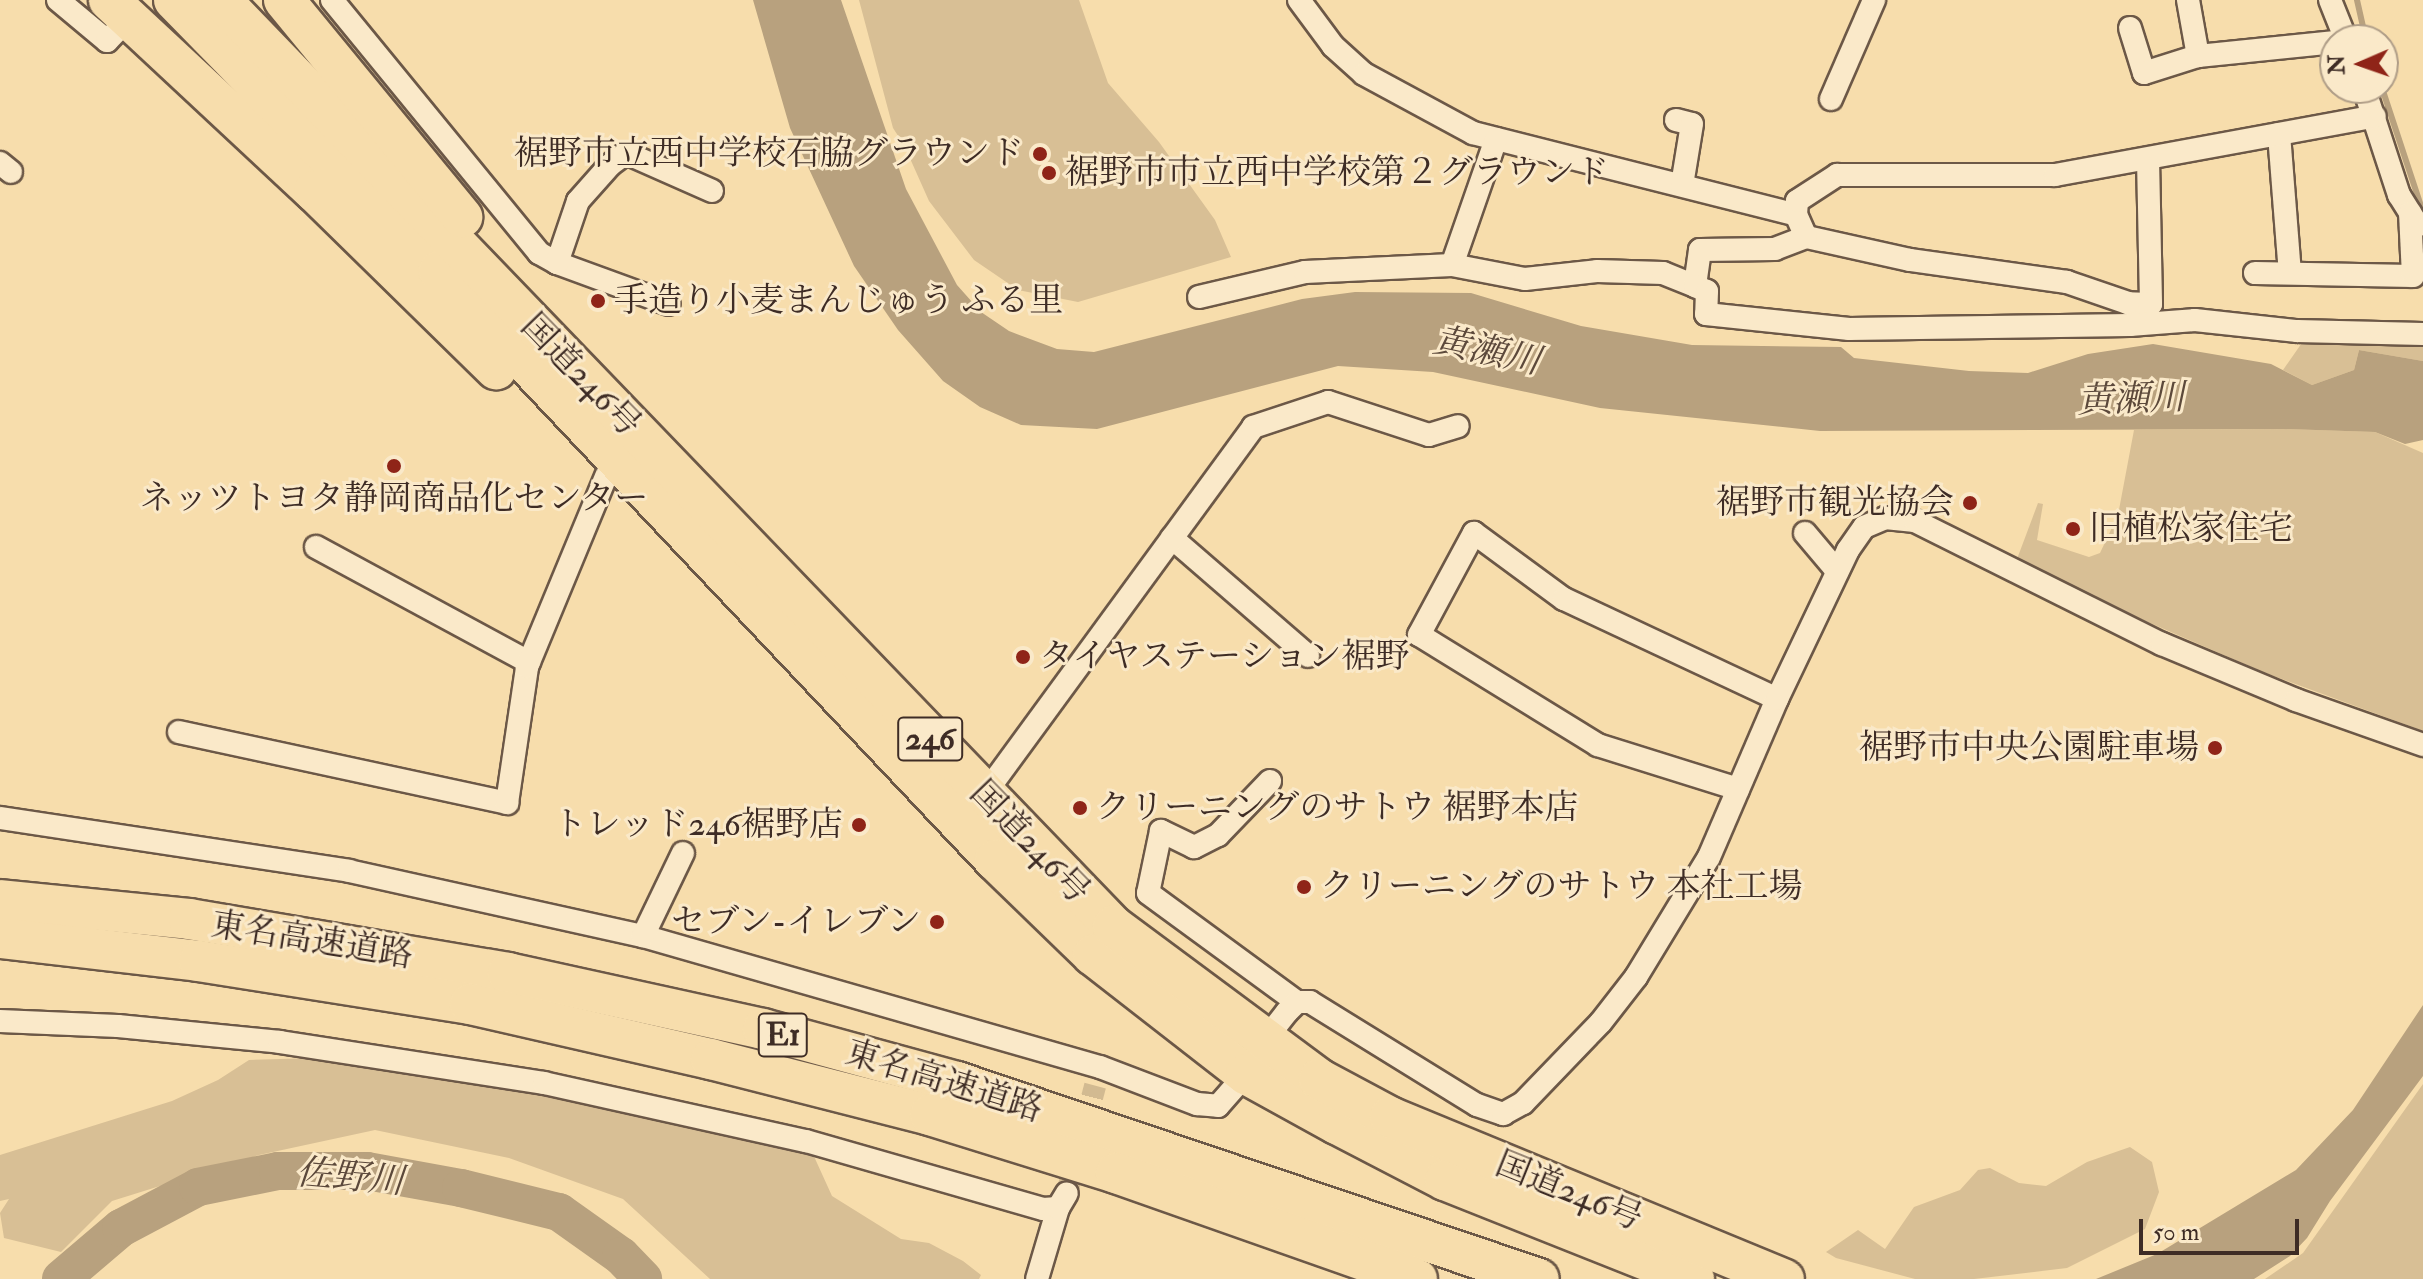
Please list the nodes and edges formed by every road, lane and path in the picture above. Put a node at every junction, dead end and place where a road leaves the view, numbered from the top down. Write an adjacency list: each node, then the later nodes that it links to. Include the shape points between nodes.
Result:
1 (58, 0): 10 (street, via 107,41)
2 (174, 0): 45 (highway, 国道246号 / 246)
3 (221, 0): 38 (highway, 国道246号 / 246)
4 (284, 0): 38 (highway, via 563,341)
5 (332, 0): 28 (street, via 539,253)
6 (1299, 0): 20 (street, via 1333,46 1364,74 1473,133)
7 (1874, 0): 15 (street)
8 (2188, 0): 14 (street)
9 (2330, 0): 11 (street)
10 (119, 9): 40 (highway)
11 (2340, 24)
12 (2130, 28): 14 (street, via 2144,73)
13 (2319, 44): 14 (street)
14 (2198, 56)
15 (1831, 99)
16 (2370, 104): 17 (street)
17 (2375, 116): 19 (street); 24 (street, via 2399,195)
18 (1676, 120): 22 (street, via 1692,124)
19 (2279, 134): 21 (street); 31 (street)
20 (1496, 139): 22 (street); 29 (street)
21 (2148, 159): 25 (street, via 2055,175 1837,175 1797,201); 35 (street)
22 (1682, 185): 25 (street)
23 (712, 191): 28 (street, via 626,153 578,201)
24 (2410, 213): 26 (street); 31 (street, via 2413,276)
25 (1796, 215): 27 (street)
26 (2423, 233)
27 (1806, 237): 32 (street, via 1775,249 1700,250); 35 (street, via 1910,260 2067,282 2128,303)
28 (557, 263): 34 (street)
29 (1452, 265): 32 (street, via 1525,279 1597,271 1663,273); 33 (street, via 1305,272)
30 (2255, 273): 31 (street)
31 (2290, 273)
32 (1695, 286): 36 (street, via 1707,291 1706,314 1849,329)
33 (1199, 297)
34 (669, 304)
35 (2151, 304): 36 (street)
36 (2175, 321): 37 (street)
37 (2423, 334)
38 (590, 384): 53 (highway, 国道246号 / 246)
39 (1458, 426): 42 (street, via 1429,435 1328,402 1253,427)
40 (606, 476): 45 (highway, via 658,527); 47 (street)
41 (1805, 533): 44 (street)
42 (1172, 538): 46 (street); 53 (street)
43 (316, 547): 47 (street)
44 (1837, 571): 48 (street); 50 (street, via 1864,527 1885,518 1915,521 2162,644)
45 (770, 620): 62 (highway, 国道246号 / 246, via 995,860 1093,955)
46 (1308, 656)
47 (529, 662): 49 (street, via 507,803)
48 (1777, 699): 52 (street); 52 (street, via 1564,599 1474,533 1419,635 1598,745)
49 (179, 732)
50 (2423, 745)
51 (1270, 781): 59 (street, via 1218,835 1194,847 1161,831 1148,893)
52 (1738, 789): 59 (street, via 1709,857 1636,977 1592,1033 1523,1103 1503,1114 1477,1105 1310,1002)
53 (984, 795): 61 (highway, 国道246号 / 246, via 1113,926)
54 (0, 818): 57 (street, via 349,871)
55 (683, 853): 57 (street)
56 (0, 900): 65 (highway, 東名高速道路 / E1, via 189,919 492,970 763,1029 957,1082)
57 (643, 936): 62 (street, via 1197,1104 1218,1106)
58 (0, 938): 64 (highway, 東名高速道路 / E1, via 199,961 470,1004 711,1059 945,1119)
59 (1297, 1002): 61 (street)
60 (0, 1021): 63 (street, via 280,1042 544,1083 806,1141 1043,1209 1062,1201)
61 (1265, 1040): 62 (street); 67 (highway, 国道246号 / 246, via 1319,1079 1390,1117)
62 (1246, 1074): 66 (highway, 国道246号 / 246, via 1445,1180)
63 (1037, 1279)
64 (1417, 1279)
65 (1539, 1279)
66 (1694, 1279)
67 (1784, 1279)

